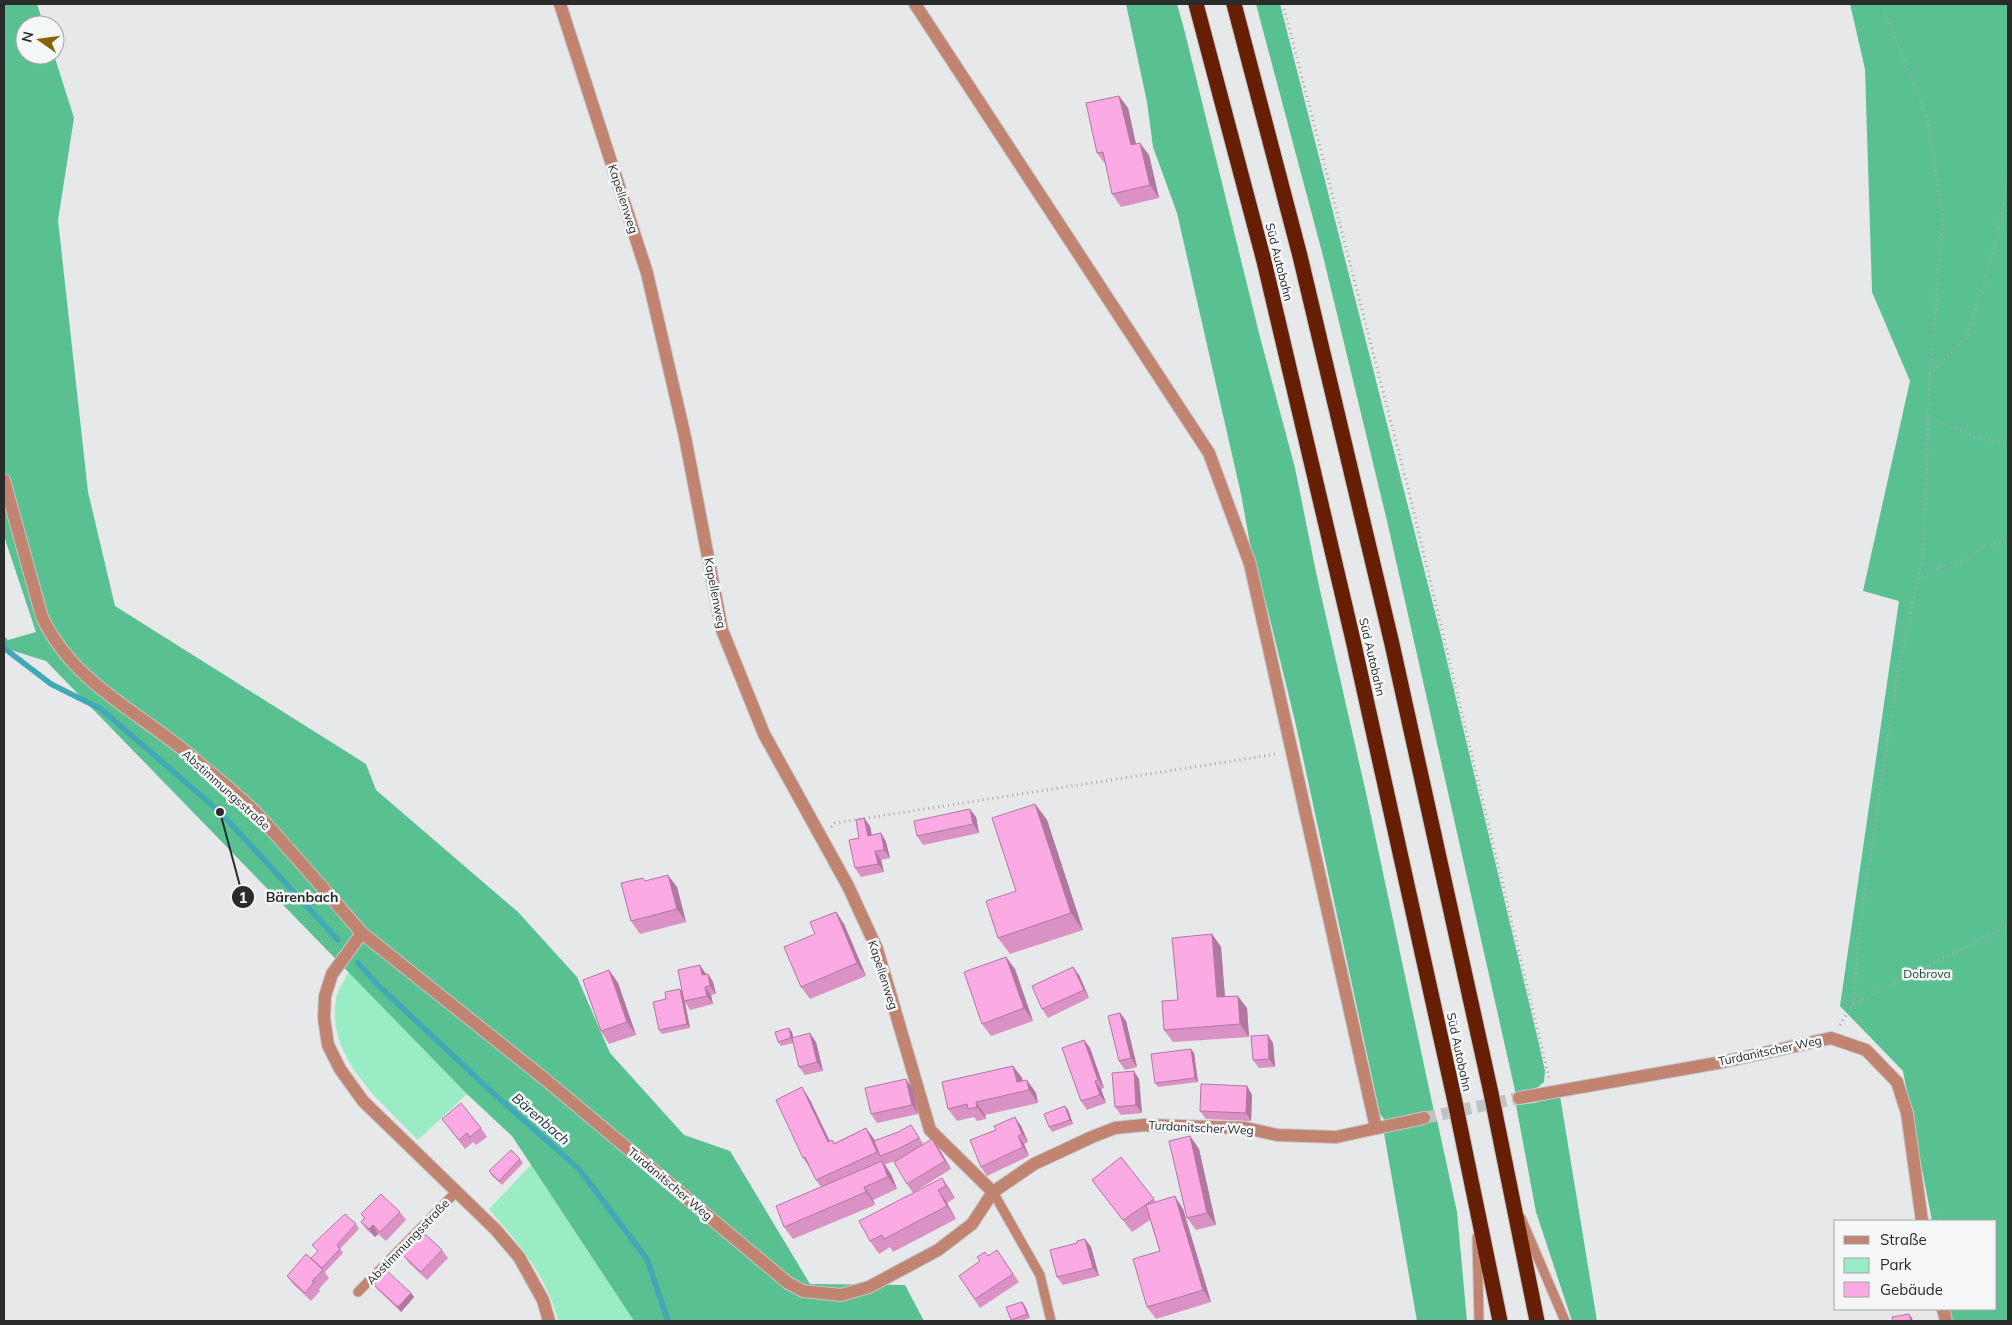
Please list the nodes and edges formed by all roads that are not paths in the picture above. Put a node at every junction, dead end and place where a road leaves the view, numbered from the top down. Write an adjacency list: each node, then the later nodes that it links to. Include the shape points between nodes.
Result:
1 (560, 4): 11 (street, Kapellenweg, via 647,273 686,438 722,630 764,734 848,886 877,948 930,1130)
2 (915, 4): 9 (street, via 1209,453 1250,564)
3 (1196, 4): 13 (highway, Süd Autobahn, via 1264,261 1354,640)
4 (1234, 4): 12 (highway, Süd Autobahn, via 1300,256 1392,644)
5 (4, 480): 6 (street, Abstimmungsstraße, via 42,617 61,651 118,702 197,760 258,815)
6 (362, 932): 10 (street, Abstimmungsstraße, via 332,974 325,996 328,1045 340,1069 363,1100); 11 (street, Turdanitscher Weg, via 546,1080 788,1283 803,1291 840,1295 868,1288 938,1250 972,1224)
7 (1519, 1098): 14 (street, Turdanitscher Weg, via 1723,1062 1831,1038 1866,1050 1897,1082 1907,1114)
8 (1424, 1118): 9 (street, Turdanitscher Weg)
9 (1376, 1128): 11 (street, Turdanitscher Weg, via 1336,1137 1277,1135 1237,1128 1144,1125 1115,1128 1034,1164)
10 (457, 1191): 15 (lane, Abstimmungsstraße); 16 (street, Abstimmungsstraße, via 519,1257 543,1300)
11 (992, 1192): 17 (lane, via 1040,1275)
12 (1511, 1195): 20 (highway, Süd Autobahn); 21 (lane)
13 (1476, 1204): 18 (lane); 19 (highway, Süd Autobahn)
14 (1922, 1220)
15 (358, 1292)
16 (550, 1321)
17 (1051, 1321)
18 (1479, 1321)
19 (1500, 1321)
20 (1537, 1321)
21 (1566, 1321)

